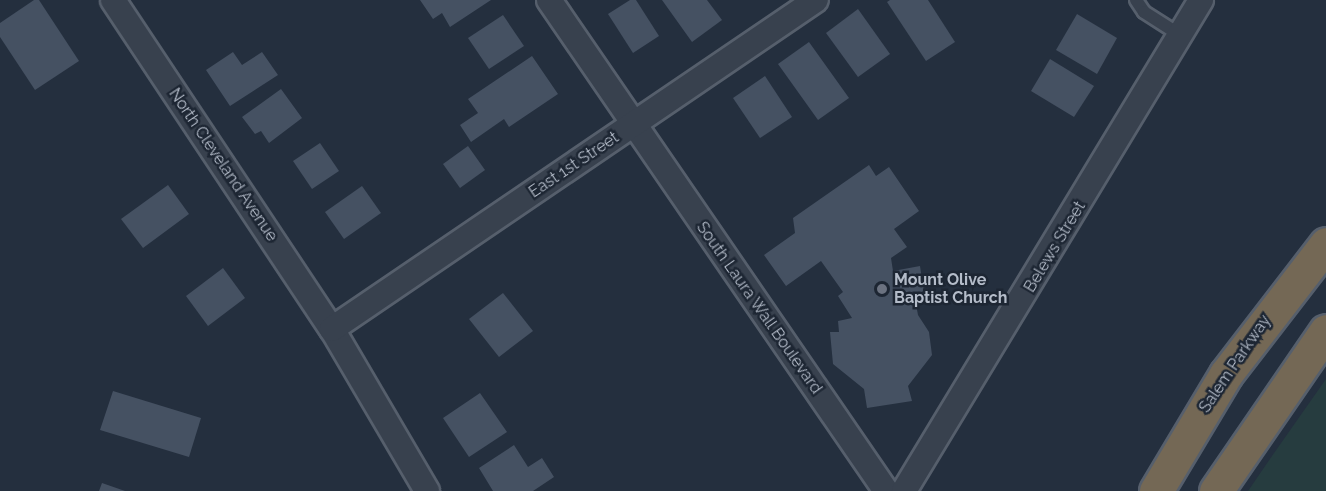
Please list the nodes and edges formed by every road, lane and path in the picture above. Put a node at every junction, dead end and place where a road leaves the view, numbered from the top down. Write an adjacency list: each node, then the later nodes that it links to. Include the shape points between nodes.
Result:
1 (113, 0): 9 (street, North Cleveland Avenue)
2 (549, 0): 7 (street, South Laura Wall Boulevard)
3 (816, 0): 7 (street, East 1st Street)
4 (1136, 0): 6 (lane, via 1144,12)
5 (1201, 0): 6 (street, Belews Street)
6 (1180, 36): 14 (street, Belews Street)
7 (632, 125): 9 (street, East 1st Street); 13 (street, South Laura Wall Boulevard)
8 (1326, 244): 11 (highway, Salem Parkway, via 1254,334)
9 (332, 329): 12 (street, North Cleveland Avenue)
10 (1326, 331): 17 (highway)
11 (1201, 414): 15 (highway); 16 (highway, Salem Parkway)
12 (427, 491)
13 (886, 491)
14 (904, 491)
15 (1133, 491)
16 (1156, 491)
17 (1216, 491)

